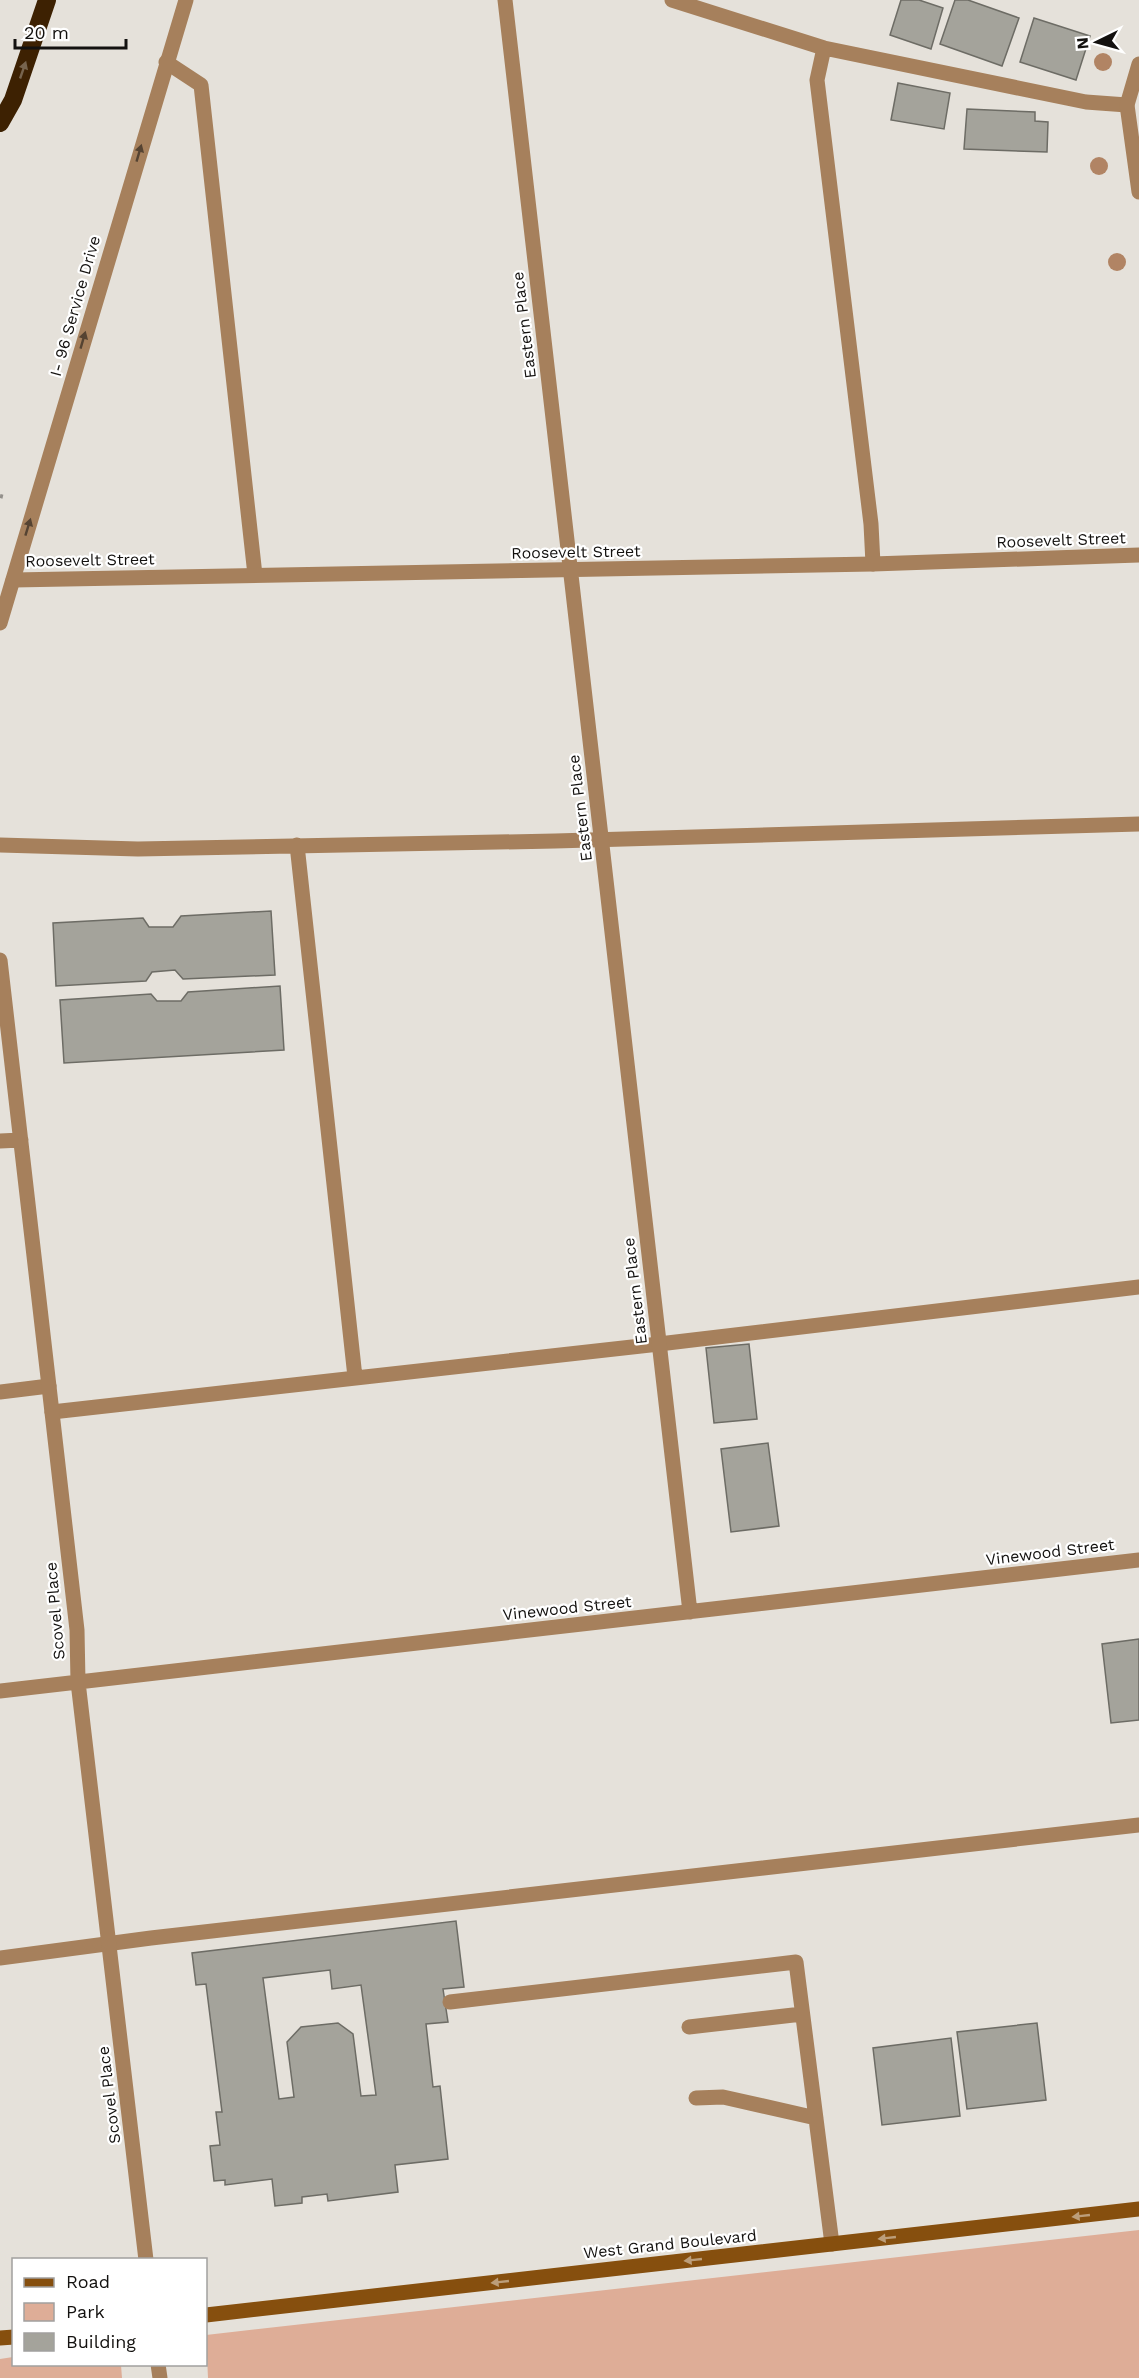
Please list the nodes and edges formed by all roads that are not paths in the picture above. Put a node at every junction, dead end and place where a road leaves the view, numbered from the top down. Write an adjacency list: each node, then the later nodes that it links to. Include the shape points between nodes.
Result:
1 (47, 0): 9 (highway, one-way to 1, via 13,100)
2 (186, 0): 6 (street, I- 96 Service Drive)
3 (505, 0): 13 (street, Eastern Place)
4 (672, 0): 5 (street)
5 (824, 48): 8 (street, via 1086,102); 12 (street, via 817,80)
6 (166, 62): 14 (street, via 201,85); 15 (street, I- 96 Service Drive, one-way to 6)
7 (1139, 64): 8 (street)
8 (1127, 105): 10 (street)
9 (0, 123)
10 (1139, 192)
11 (1139, 555): 12 (street, Roosevelt Street)
12 (873, 564): 13 (street, Roosevelt Street)
13 (570, 570): 14 (street, Roosevelt Street); 18 (street, Eastern Place)
14 (255, 575): 15 (street, Roosevelt Street)
15 (13, 580): 16 (street, I- 96 Service Drive)
16 (0, 623)
17 (1139, 824): 18 (street)
18 (601, 839): 20 (street); 25 (street, Eastern Place)
19 (0, 845): 20 (street, via 138,849)
20 (297, 845): 26 (street)
21 (0, 960): 22 (street, Scovel Place)
22 (21, 1140): 23 (street); 27 (street, Scovel Place)
23 (0, 1141)
24 (1139, 1287): 25 (street)
25 (659, 1344): 26 (street); 31 (street, Eastern Place)
26 (355, 1377): 29 (street)
27 (49, 1386): 28 (street); 29 (street, Scovel Place)
28 (0, 1392)
29 (52, 1412): 32 (street, Scovel Place, via 77,1630)
30 (1139, 1560): 31 (street, Vinewood Street)
31 (690, 1612): 32 (street, Vinewood Street)
32 (78, 1682): 33 (street, Vinewood Street); 35 (street, Scovel Place)
33 (0, 1691)
34 (1139, 1825): 35 (street)
35 (109, 1944): 36 (street); 44 (street, Scovel Place)
36 (0, 1959)
37 (450, 2002): 38 (street, via 796,1962)
38 (802, 2014): 39 (street); 41 (street)
39 (688, 2027)
40 (696, 2098): 41 (street, via 723,2097)
41 (816, 2118): 43 (street)
42 (1139, 2209): 43 (main road, West Grand Boulevard, one-way to 43)
43 (832, 2244): 45 (main road, West Grand Boulevard, one-way to 45)
44 (146, 2258)
45 (207, 2315)

